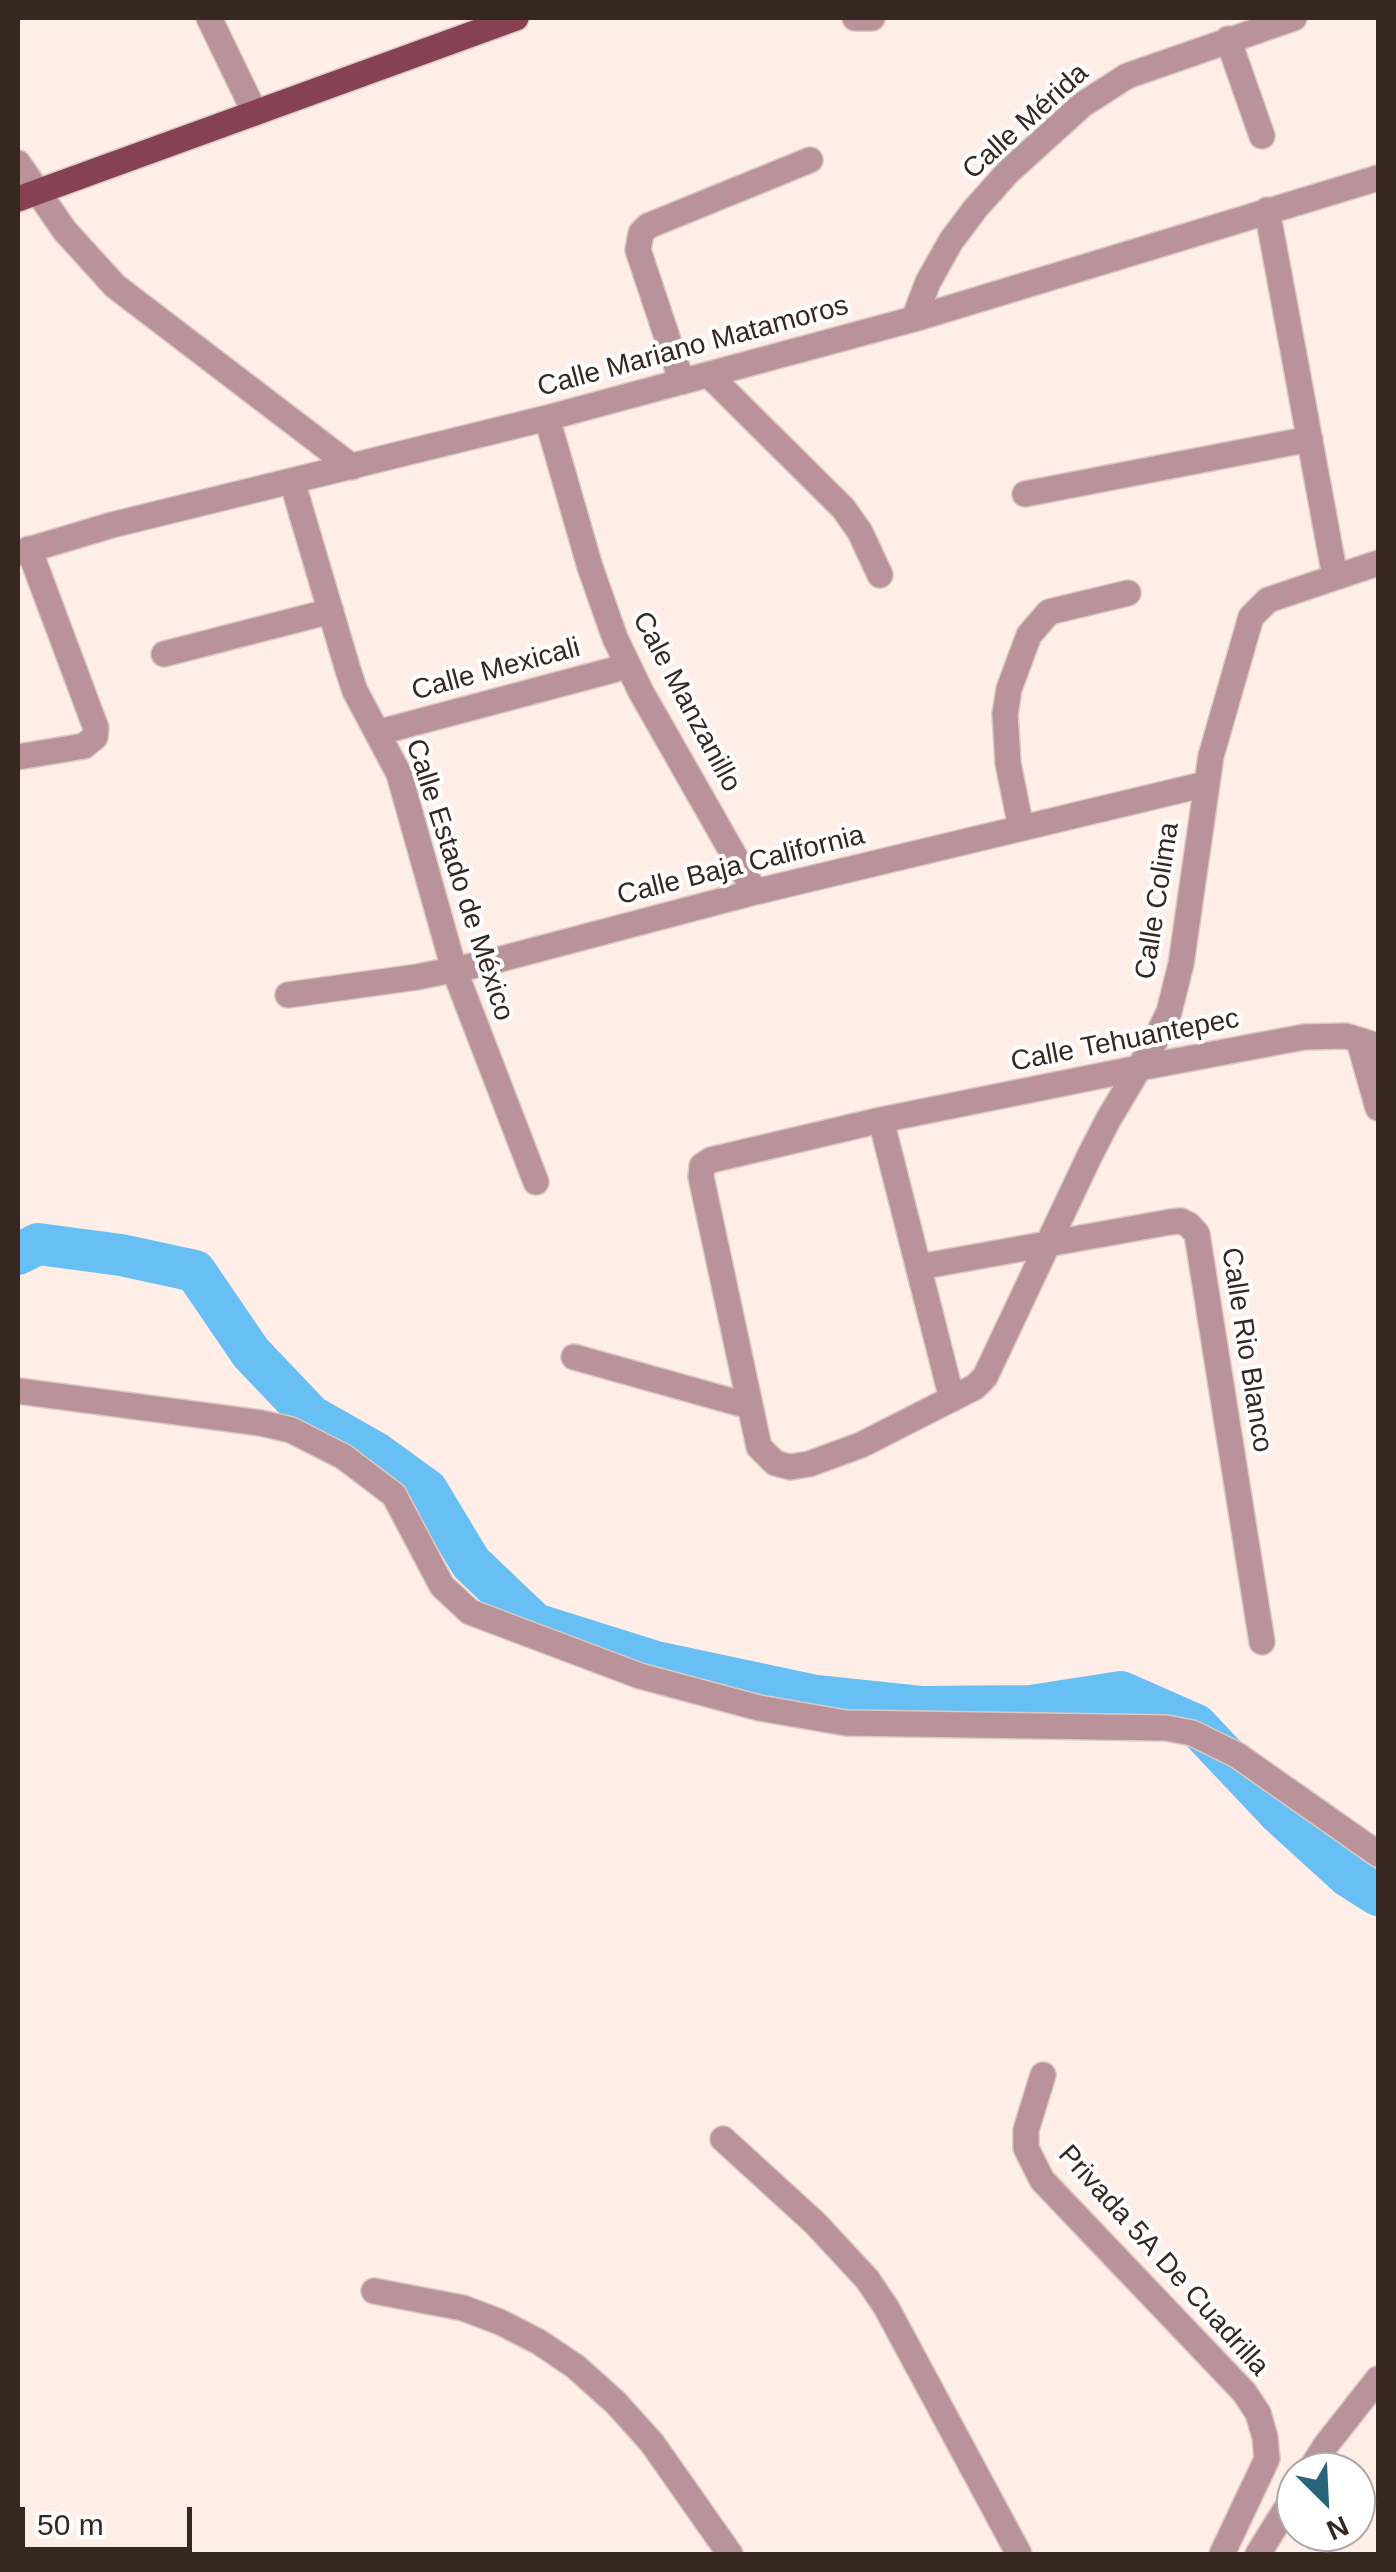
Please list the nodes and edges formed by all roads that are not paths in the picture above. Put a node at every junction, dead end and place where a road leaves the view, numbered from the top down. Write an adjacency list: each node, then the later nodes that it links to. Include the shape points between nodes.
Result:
1 (209, 18): 7 (street)
2 (516, 18): 7 (main road)
3 (855, 18): 4 (street)
4 (872, 18)
5 (1294, 18): 6 (street, Calle Mérida)
6 (1228, 40): 8 (street); 14 (street, Calle Mérida, via 1126,76 1082,105 974,209 928,282)
7 (255, 113): 12 (main road)
8 (1262, 136)
9 (810, 160): 16 (street, via 641,233 638,250)
10 (18, 163): 12 (street)
11 (1378, 178): 13 (street, Calle Mariano Matamoros)
12 (28, 196): 19 (street, via 114,286)
13 (1267, 210): 14 (street, Calle Mariano Matamoros); 18 (street)
14 (914, 319): 15 (street, Calle Mariano Matamoros)
15 (709, 375): 16 (street, Calle Mariano Matamoros); 24 (street, via 843,508)
16 (682, 382): 17 (street, Calle Mariano Matamoros)
17 (547, 418): 19 (street, Calle Mariano Matamoros); 29 (street, Cale Manzanillo, via 590,566)
18 (1310, 438): 21 (street); 25 (street)
19 (352, 467): 20 (street, Calle Mariano Matamoros)
20 (292, 481): 22 (street, Calle Mariano Matamoros); 27 (street, Calle Estado de México)
21 (1024, 494)
22 (24, 551): 31 (street, via 96,728 84,746)
23 (1378, 564): 25 (street, Calle Colima)
24 (880, 575)
25 (1335, 576): 32 (street, Calle Colima, via 1268,600 1251,617)
26 (1128, 594): 33 (street, via 1049,612 1029,635 1005,714)
27 (331, 611): 28 (street); 30 (street, Calle Estado de México, via 356,691)
28 (164, 654)
29 (628, 666): 30 (street, Calle Mexicali); 34 (street, Cale Manzanillo)
30 (380, 732): 35 (street, Calle Estado de México, via 408,799)
31 (18, 757)
32 (1206, 784): 33 (street, Calle Baja California); 38 (street, Calle Colima, via 1181,964 1168,1012)
33 (1021, 828): 34 (street, Calle Baja California)
34 (755, 892): 35 (street, Calle Baja California)
35 (454, 970): 36 (street, Calle Baja California); 41 (street, Calle Estado de México)
36 (288, 995)
37 (1369, 1044): 38 (street, Calle Tehuantepec, via 1319,1035); 39 (street)
38 (1139, 1068): 40 (street, Calle Tehuantepec); 42 (street, Calle Colima)
39 (1378, 1108)
40 (882, 1120): 43 (street); 47 (street, via 724,1155 702,1166)
41 (536, 1182)
42 (1050, 1242): 43 (street, Calle Rio Blanco); 46 (street, Calle Colima, via 985,1377); 48 (street, Calle Rio Blanco, via 1181,1221 1197,1234)
43 (919, 1268): 46 (street)
44 (574, 1357): 47 (street)
45 (18, 1391): 49 (street, via 291,1430 344,1457 394,1496 442,1586 470,1612 640,1676 846,1723 1192,1733 1237,1755)
46 (952, 1399): 47 (street, via 861,1444 790,1467 759,1447)
47 (749, 1406)
48 (1262, 1642)
49 (1378, 1854)
50 (1043, 2075): 58 (street, Privada 5A De Cuadrilla, via 1026,2130 1026,2148 1042,2180 1258,2413 1267,2460)
51 (723, 2139): 57 (street, via 867,2279)
52 (374, 2291): 56 (street, via 463,2308 539,2342 576,2367 652,2444)
53 (1378, 2380): 54 (street)
54 (1322, 2452)
55 (1276, 2526): 59 (street)
56 (730, 2554)
57 (1019, 2554)
58 (1222, 2554)
59 (1258, 2554)

